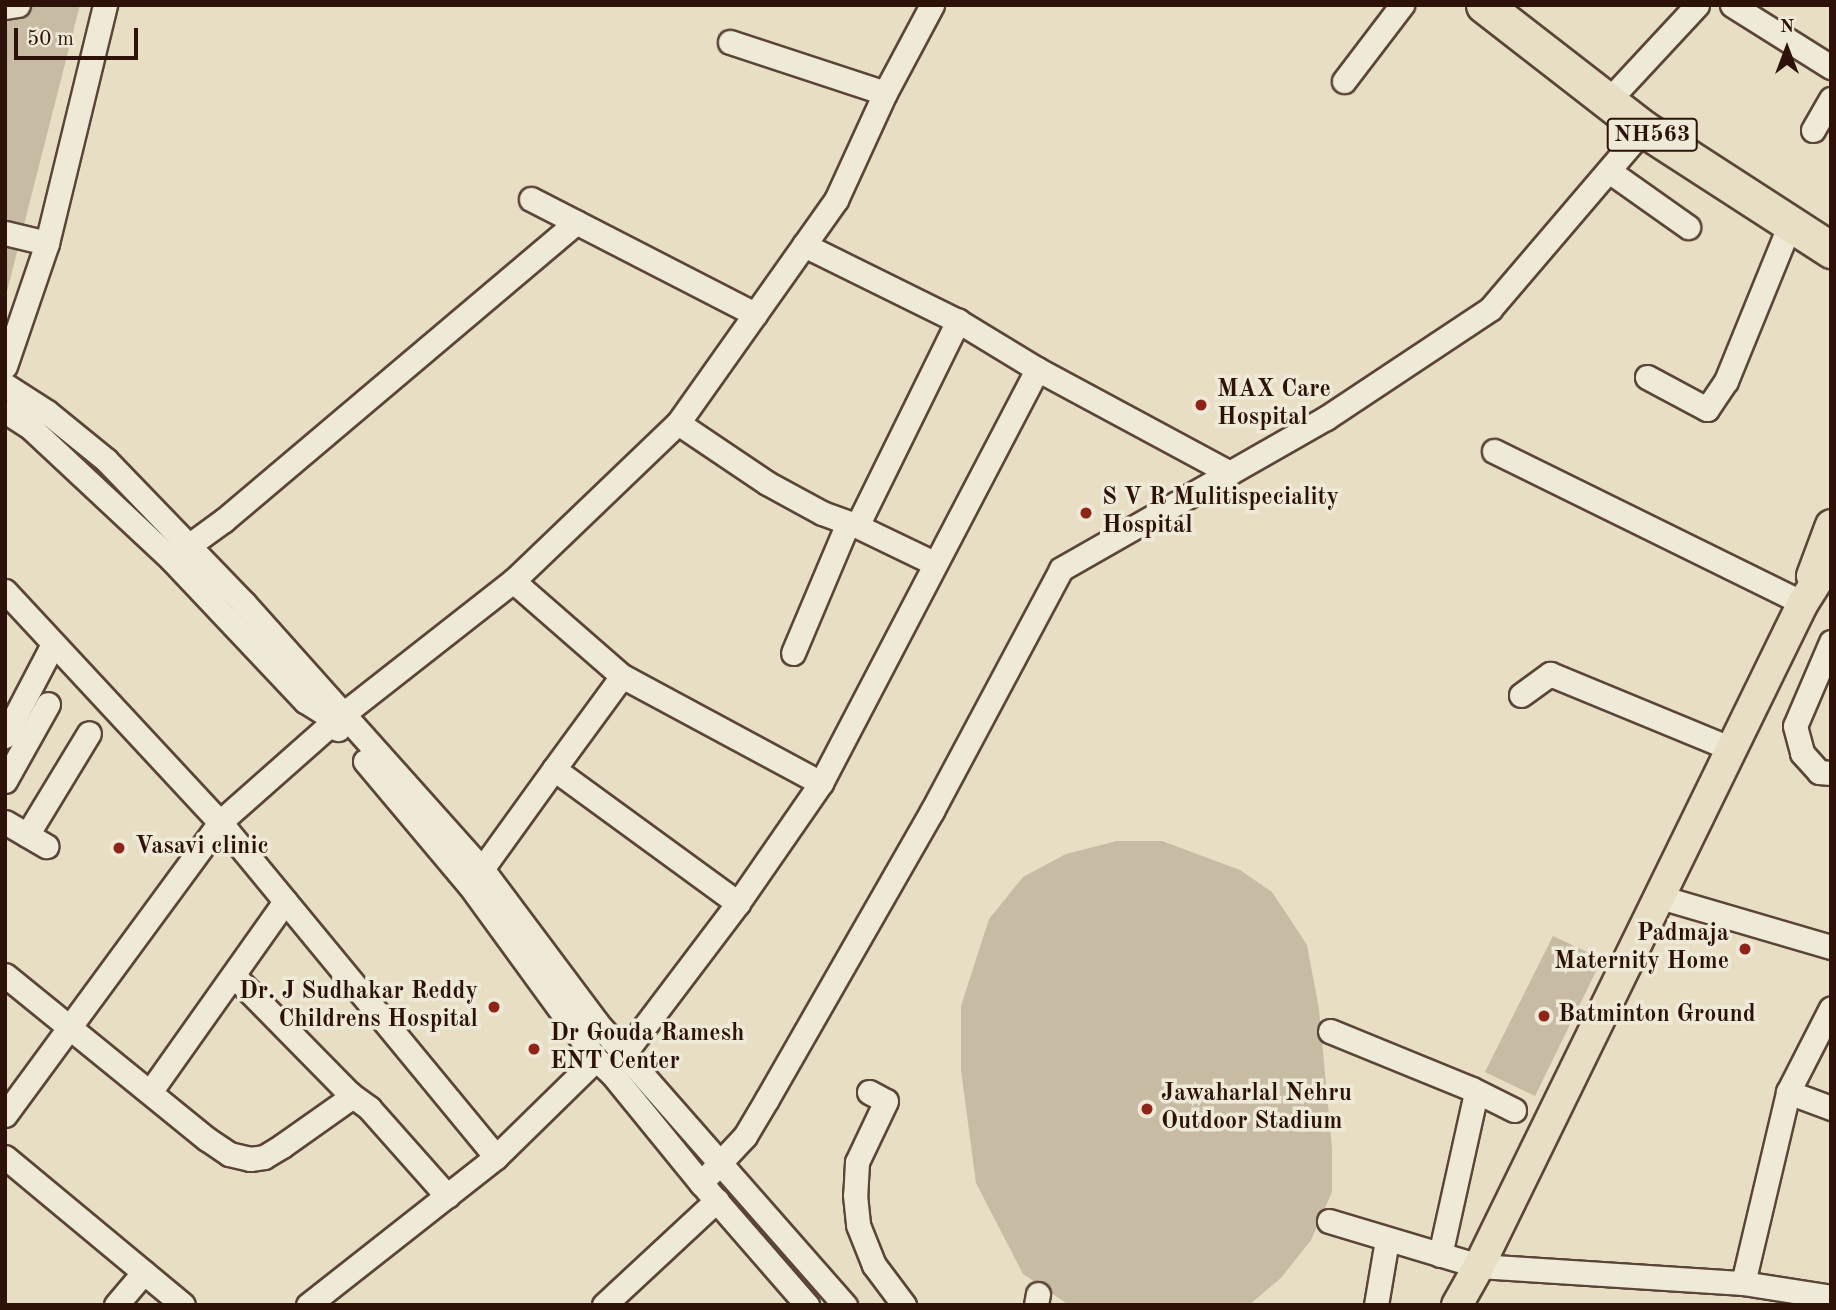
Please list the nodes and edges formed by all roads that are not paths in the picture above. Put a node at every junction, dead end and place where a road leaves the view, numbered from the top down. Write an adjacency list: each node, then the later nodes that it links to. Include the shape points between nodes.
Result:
1 (19, 5): 9 (street)
2 (105, 5): 25 (street)
3 (932, 5): 14 (street)
4 (1402, 5): 12 (street)
5 (1484, 5): 16 (highway, NH563)
6 (1512, 5): 13 (highway, NH563)
7 (1697, 5): 13 (street)
8 (1732, 5): 11 (street)
9 (5, 7)
10 (730, 42): 14 (street)
11 (1831, 66)
12 (1344, 81)
13 (1620, 89): 23 (highway, NH563)
14 (885, 93): 26 (street, via 836,200)
15 (1831, 99): 17 (street)
16 (1644, 129): 18 (street); 21 (highway, NH563)
17 (1814, 130)
18 (1609, 172): 22 (street); 37 (street, via 1490,309 1326,418)
19 (531, 199): 20 (street)
20 (576, 223): 28 (street); 40 (street)
21 (1790, 224): 27 (highway, NH563); 32 (street, via 1726,380 1707,409)
22 (1688, 227)
23 (1831, 228)
24 (5, 233): 25 (street)
25 (47, 243): 30 (street)
26 (804, 245): 28 (street); 29 (street)
27 (1831, 250)
28 (755, 314): 35 (street)
29 (958, 321): 31 (street); 38 (street)
30 (5, 366)
31 (1037, 369): 37 (street); 42 (street)
32 (1647, 377)
33 (5, 386): 40 (street, via 47,412 106,460)
34 (5, 411): 52 (street, via 31,428 172,560 305,701)
35 (678, 423): 38 (street, via 767,483); 43 (street)
36 (1494, 451): 45 (street)
37 (1230, 473): 84 (street, via 1061,569 932,811 774,1087 745,1136)
38 (853, 525): 42 (street); 48 (street)
39 (1831, 525): 45 (main road)
40 (191, 544): 52 (street)
41 (1831, 559): 45 (main road)
42 (934, 563): 59 (street)
43 (513, 581): 49 (street); 52 (street)
44 (5, 591): 47 (street)
45 (1803, 603): 55 (main road)
46 (1831, 642): 57 (street, via 1795,726 1802,753 1819,772)
47 (53, 644): 54 (street); 60 (street)
48 (793, 653)
49 (621, 676): 56 (street); 59 (street)
50 (1521, 695): 55 (street, via 1550,674)
51 (48, 704): 58 (street)
52 (338, 718): 60 (street); 62 (street)
53 (89, 733): 61 (street, via 36,840)
54 (5, 736)
55 (1732, 749): 63 (main road)
56 (554, 769): 62 (street); 65 (street)
57 (1831, 773)
58 (5, 781)
59 (821, 783): 65 (street)
60 (220, 821): 64 (street); 70 (street)
61 (5, 822)
62 (476, 877): 72 (street); 73 (street)
63 (1660, 897): 66 (street); 90 (main road)
64 (285, 901): 68 (street); 83 (street)
65 (738, 903): 72 (street)
66 (1831, 947)
67 (5, 975): 70 (street)
68 (235, 977): 75 (street); 78 (street)
69 (1831, 1009): 77 (street)
70 (69, 1024): 75 (street); 81 (street)
71 (1329, 1031): 74 (street)
72 (624, 1054): 84 (street)
73 (596, 1059): 83 (street); 85 (street)
74 (1476, 1091): 80 (street); 89 (street)
75 (150, 1092): 78 (street, via 229,1154 250,1159 282,1146)
76 (869, 1092): 100 (street, via 886,1101 857,1162 858,1225 874,1265)
77 (1788, 1092): 79 (street); 92 (street)
78 (350, 1094): 86 (street, via 369,1108)
79 (1831, 1108)
80 (1514, 1110)
81 (5, 1115)
82 (5, 1157): 91 (street)
83 (496, 1157): 86 (street)
84 (720, 1164): 85 (street); 99 (street)
85 (709, 1192): 97 (street); 98 (street)
86 (447, 1196): 96 (street)
87 (1329, 1221): 88 (street)
88 (1387, 1240): 89 (street); 101 (street)
89 (1440, 1255): 90 (street)
90 (1479, 1266): 92 (street); 102 (main road)
91 (144, 1272): 94 (street); 95 (street)
92 (1743, 1283): 93 (street)
93 (1831, 1297)
94 (116, 1305)
95 (183, 1305)
96 (308, 1305)
97 (604, 1305)
98 (807, 1305)
99 (845, 1305)
100 (904, 1305)
101 (1376, 1305)
102 (1457, 1305)

